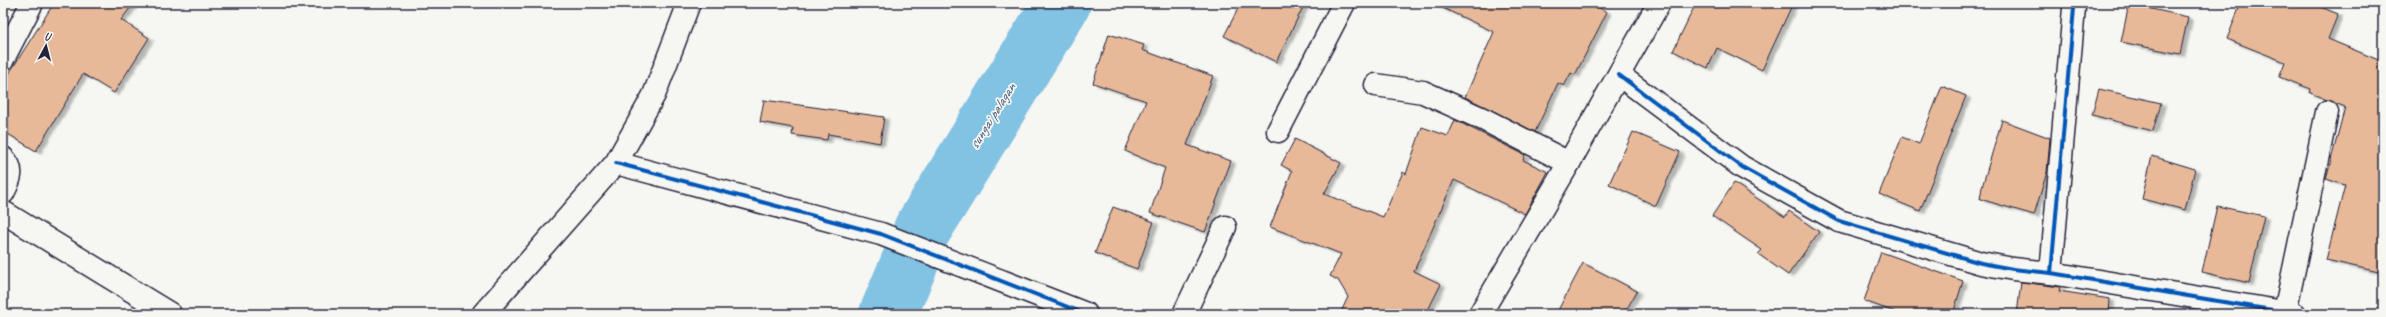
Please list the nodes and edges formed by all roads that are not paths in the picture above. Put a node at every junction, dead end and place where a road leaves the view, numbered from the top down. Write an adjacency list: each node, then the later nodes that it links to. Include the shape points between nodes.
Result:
1 (32, 3): 6 (street)
2 (689, 3): 12 (street, via 654,95)
3 (1344, 3): 10 (street)
4 (1659, 3): 7 (street)
5 (2074, 8): 17 (street)
6 (3, 59)
7 (1619, 75): 13 (street); 17 (street, via 1742,167 1839,221 1981,263)
8 (1376, 85): 13 (street, via 1423,92)
9 (2327, 112): 18 (street)
10 (1278, 131)
11 (3, 158): 14 (street, via 9,164 11,174)
12 (616, 163): 20 (street); 21 (street, via 881,234)
13 (1569, 163): 23 (street)
14 (3, 193)
15 (3, 212): 19 (street)
16 (1225, 227): 22 (street)
17 (2051, 273): 18 (street, via 2218,303)
18 (2290, 313)
19 (170, 314)
20 (483, 314)
21 (1086, 314)
22 (1184, 314)
23 (1480, 314)

